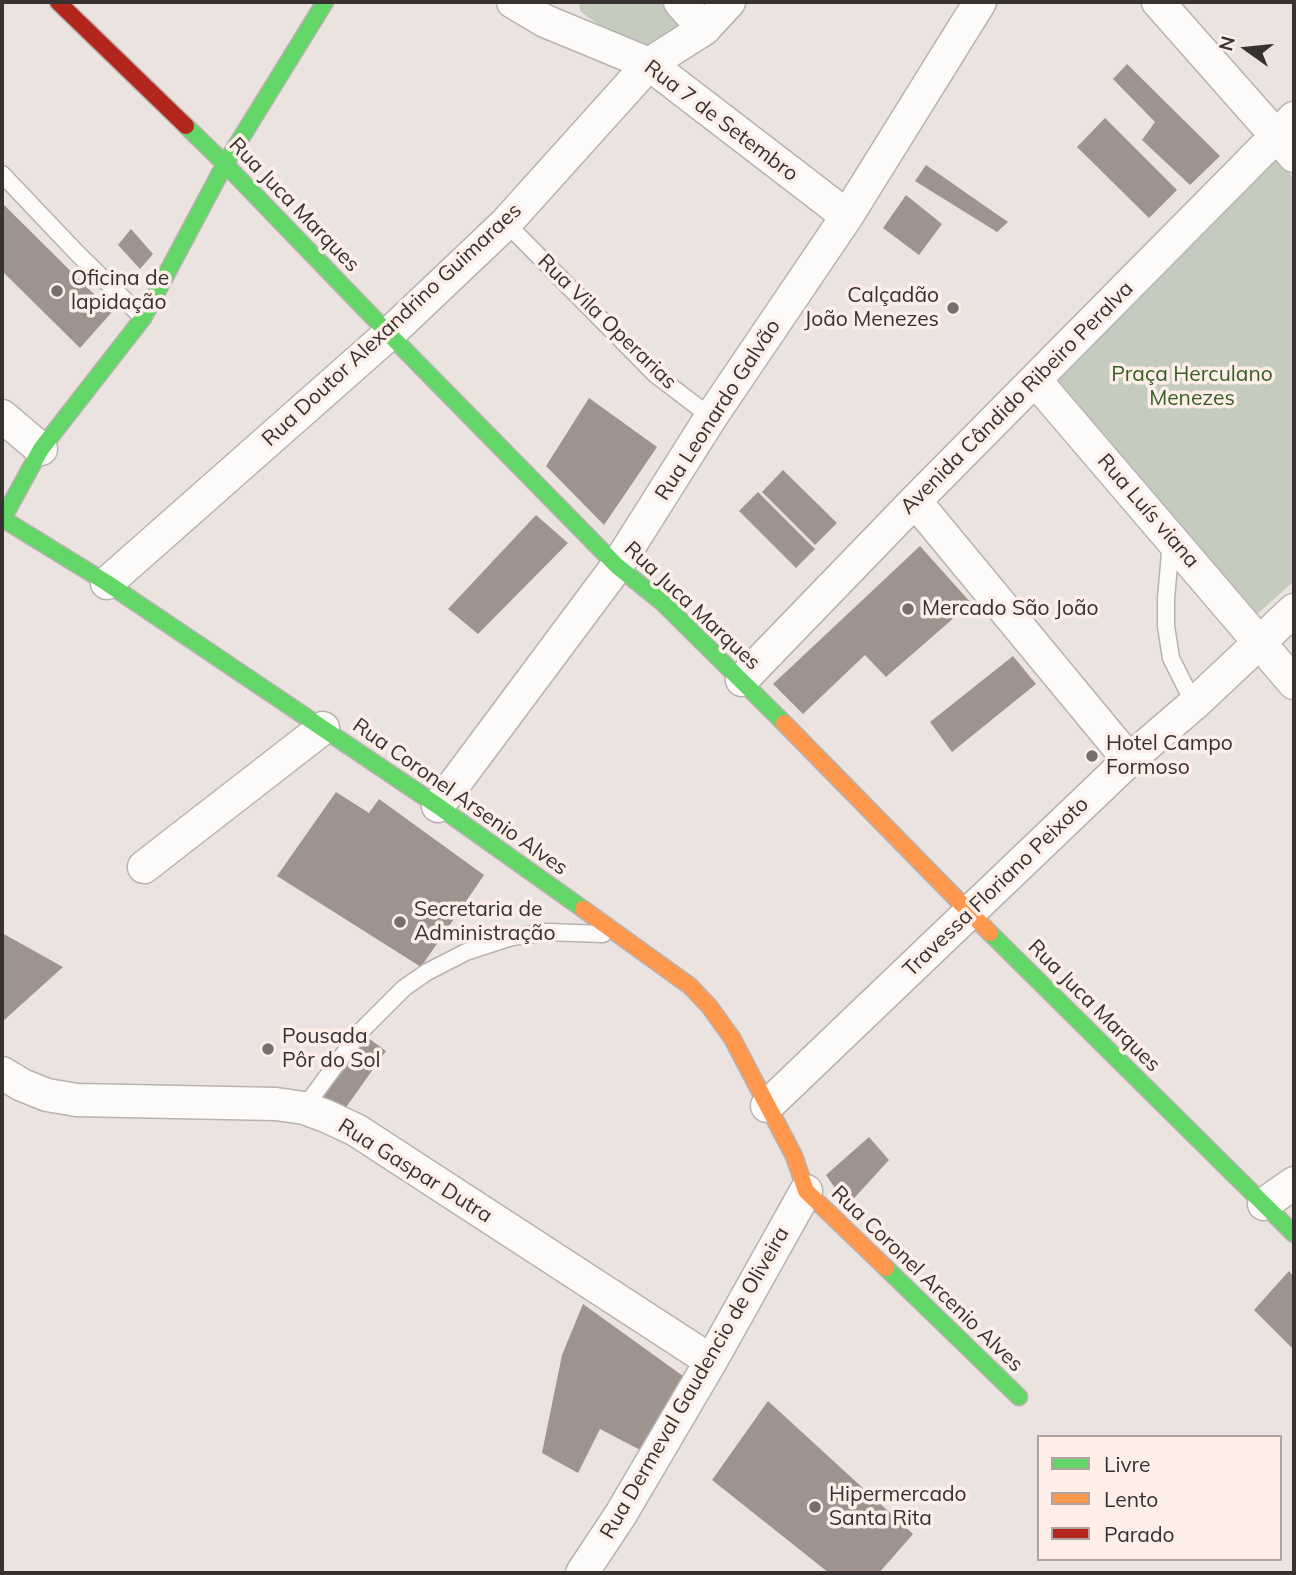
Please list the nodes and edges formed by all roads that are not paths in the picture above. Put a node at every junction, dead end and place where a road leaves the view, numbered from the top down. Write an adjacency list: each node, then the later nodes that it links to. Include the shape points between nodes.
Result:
1 (325, 2): 12 (street)
2 (513, 2): 8 (street, Rua 7 de Setembro)
3 (680, 2): 9 (street)
4 (729, 2): 9 (street, Rua Doutor Alexandrino Guimaraes)
5 (979, 2): 14 (street, Rua Leonardo Galvão)
6 (1158, 2): 11 (street)
7 (62, 3): 12 (street, Rua Juca Marques)
8 (552, 11): 10 (street, Rua 7 de Setembro)
9 (704, 29): 10 (street, Rua Doutor Alexandrino Guimaraes)
10 (649, 64): 14 (street, Rua 7 de Setembro); 15 (street, Rua Doutor Alexandrino Guimaraes)
11 (1288, 136): 18 (street, Avenida Cândido Ribeiro Peralva)
12 (226, 164): 16 (street); 17 (street, Rua Juca Marques)
13 (2, 174): 16 (lane)
14 (847, 216): 20 (street, Rua Leonardo Galvão)
15 (506, 223): 17 (street, Rua Doutor Alexandrino Guimaraes); 20 (lane, Rua Vila Operarias, via 656,375)
16 (143, 318): 21 (street)
17 (389, 334): 25 (street, Rua Juca Marques); 26 (street, Rua Doutor Alexandrino Guimaraes)
18 (1035, 380): 22 (street, Avenida Cândido Ribeiro Peralva); 24 (street, Rua Luís viana)
19 (2, 416): 21 (street)
20 (711, 417): 25 (street, Rua Leonardo Galvão)
21 (41, 449): 23 (street)
22 (915, 501): 29 (street, Avenida Cândido Ribeiro Peralva); 33 (street)
23 (2, 519): 26 (street, Rua Coronel Arsenio Alves)
24 (1171, 538): 28 (street, Rua Luís viana); 31 (lane, via 1166,626 1171,658)
25 (617, 566): 29 (street, Rua Juca Marques, via 662,602); 34 (street, Rua Leonardo Galvão)
26 (107, 583): 32 (street, Rua Coronel Arsenio Alves)
27 (1294, 610): 28 (street, Travessa Floriano Peixoto)
28 (1260, 643): 30 (street, Rua Luís viana); 31 (street, Travessa Floriano Peixoto)
29 (742, 680): 36 (street, Rua Juca Marques)
30 (1294, 683)
31 (1194, 704): 33 (street, Travessa Floriano Peixoto)
32 (323, 728): 34 (street, Rua Coronel Arsenio Alves); 35 (street)
33 (1129, 760): 36 (street, Travessa Floriano Peixoto)
34 (438, 806): 37 (street, Rua Coronel Arsenio Alves)
35 (144, 867)
36 (969, 912): 39 (street, Travessa Floriano Peixoto); 43 (street, Rua Juca Marques)
37 (620, 935): 39 (street, Rua Coronel Arsenio Alves, via 690,986 709,1006 733,1038); 40 (lane, via 548,932 512,937 426,972 360,1032)
38 (2, 1073): 40 (street, Rua Gaspar Dutra, via 47,1095 77,1100)
39 (767, 1106): 42 (street, Rua Coronel Arsenio Alves, via 794,1156)
40 (304, 1108): 45 (street, Rua Gaspar Dutra, via 356,1130)
41 (1294, 1183): 43 (street)
42 (806, 1191): 45 (street, Rua Dermeval Gaudencio de Oliveira); 46 (street, Rua Coronel Arcenio Alves)
43 (1264, 1204): 44 (street, Rua Juca Marques)
44 (1294, 1234)
45 (711, 1361): 47 (street, Rua Dermeval Gaudencio de Oliveira)
46 (1018, 1397)
47 (582, 1573)

